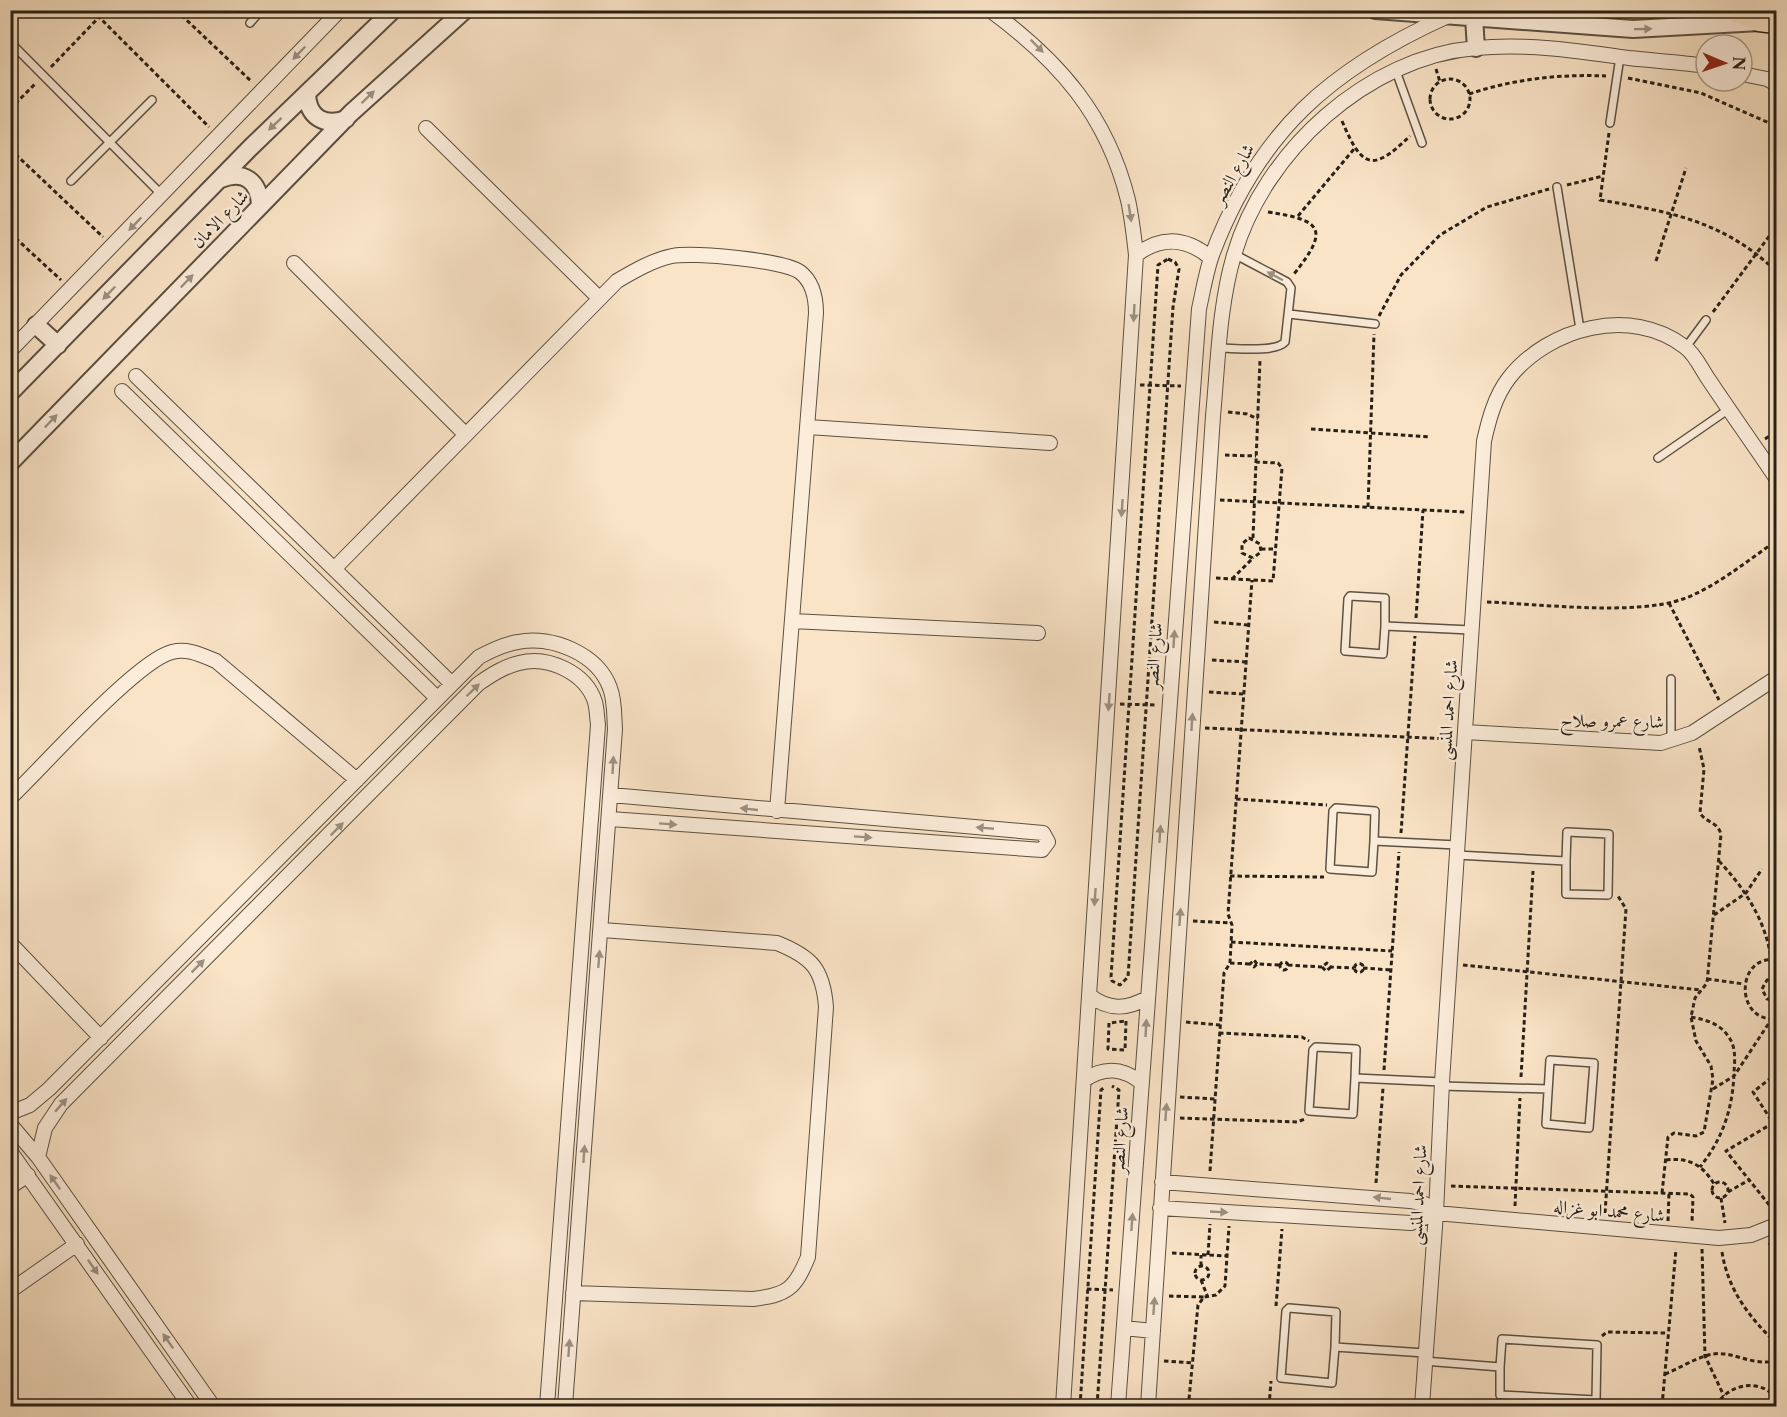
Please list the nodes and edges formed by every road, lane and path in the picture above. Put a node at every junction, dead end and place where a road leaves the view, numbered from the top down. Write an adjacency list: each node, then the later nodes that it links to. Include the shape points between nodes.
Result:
1 (92, 10): 12 (path)
2 (106, 10): 12 (path)
3 (176, 10): 24 (path)
4 (261, 10): 15 (lane)
5 (340, 10): 24 (street, one-way to 24)
6 (393, 10): 25 (street, شارع الامان)
7 (465, 10): 30 (street, شارع الامان, one-way to 7)
8 (990, 10): 54 (street, one-way to 54, via 1031,40 1064,74 1092,112 1113,155 1128,200)
9 (1375, 10): 11 (street)
10 (1737, 10): 14 (highway)
11 (1448, 16): 13 (street); 55 (street, شارع النصر, via 1396,39 1347,70 1290,122 1265,152 1235,200)
12 (99, 18): 21 (path); 34 (path)
13 (1474, 18): 14 (street, one-way to 14, via 1633,29); 17 (street)
14 (1776, 21)
15 (250, 23)
16 (10, 42): 21 (lane)
17 (1476, 48): 18 (street, via 1553,49); 20 (street, via 1432,57)
18 (1620, 57): 19 (street); 31 (lane)
19 (1694, 65)
20 (1396, 71): 28 (street); 33 (lane)
21 (44, 75): 29 (path); 35 (lane)
22 (1754, 76): 23 (street)
23 (1776, 84)
24 (262, 92): 34 (street)
25 (307, 94): 30 (street, via 314,116 323,122); 41 (street, شارع الامان, one-way to 41)
26 (152, 100): 35 (lane)
27 (1470, 103): 27 (path, via 1465,86 1448,79 1440,82 1430,96 1430,105 1442,118 1459,117)
28 (1337, 108): 38 (path); 46 (street, via 1278,166)
29 (10, 109)
30 (346, 119): 45 (street, شارع الامان)
31 (1610, 123): 40 (path)
32 (426, 128): 61 (street)
33 (1417, 129): 36 (lane); 38 (path, via 1383,159 1367,159)
34 (219, 136): 44 (street)
35 (110, 142): 42 (lane); 44 (lane)
36 (1422, 143)
37 (10, 149): 51 (path)
38 (1354, 149): 48 (path)
39 (1686, 168): 47 (path)
40 (1603, 176): 43 (path); 47 (path, via 1600,200)
41 (221, 179): 45 (street, via 238,175 254,182 260,193); 67 (street, شارع الامان, one-way to 67)
42 (71, 181)
43 (1557, 188): 64 (path, via 1487,207 1440,236 1401,275); 66 (lane)
44 (163, 196): 51 (street, one-way to 51)
45 (260, 205): 92 (street, شارع الامان, one-way to 45)
46 (1251, 209): 48 (path); 53 (street)
47 (1671, 212): 52 (path, via 1716,229); 56 (path)
48 (1298, 216): 59 (path, via 1315,229 1316,243)
49 (1776, 227): 52 (path)
50 (10, 233): 60 (path)
51 (113, 246): 60 (street)
52 (1757, 253): 58 (path); 63 (path)
53 (1234, 254): 59 (lane, one-way to 53); 69 (street)
54 (1136, 255): 55 (street, via 1161,242 1175,241 1190,244); 73 (street, one-way to 73)
55 (1211, 258): 76 (street, شارع النصر, via 1199,309)
56 (1656, 261)
57 (294, 263): 85 (street)
58 (1776, 271)
59 (1287, 282): 62 (lane, via 1292,295)
60 (71, 290): 65 (street)
61 (599, 298): 82 (street, via 617,281 673,256 780,264 801,272 809,280 816,301); 85 (street)
62 (1289, 314): 64 (lane); 70 (lane, via 1285,342)
63 (1706, 320): 68 (lane)
64 (1375, 324): 84 (path)
65 (36, 325): 67 (street); 71 (street)
66 (1580, 329): 68 (street, شارع احمد المنسى, via 1625,326 1657,333); 98 (street, شارع احمد المنسى, via 1532,354 1508,378 1492,408 1484,441)
67 (58, 345): 78 (street, شارع الامان)
68 (1686, 347): 79 (street, شارع احمد المنسى)
69 (1219, 348): 70 (lane); 80 (street)
70 (1260, 349): 81 (path)
71 (10, 351)
72 (136, 376): 104 (street)
73 (1130, 385): 74 (path); 126 (street, one-way to 126)
74 (1152, 385): 75 (path); 75 (path, via 1158,265 1168,259 1179,269); 127 (path)
75 (1168, 386): 76 (path); 128 (path)
76 (1192, 387): 129 (street, شارع النصر, one-way to 76)
77 (122, 391): 117 (street)
78 (10, 393)
79 (1729, 409): 90 (lane); 93 (street, شارع احمد المنسى)
80 (1213, 416): 81 (path, via 1235,412); 88 (street)
81 (1258, 420): 89 (path)
82 (808, 427): 87 (street); 110 (street)
83 (1311, 429): 84 (path)
84 (1371, 433): 86 (path); 97 (path)
85 (465, 434): 104 (street)
86 (1430, 437)
87 (1050, 443)
88 (1211, 455): 89 (path); 94 (street)
89 (1256, 456): 91 (path)
90 (1658, 458)
91 (1256, 462): 95 (path); 96 (path, via 1281,465)
92 (10, 463)
93 (1776, 478)
94 (1208, 500): 95 (path); 105 (street)
95 (1254, 502): 96 (path); 99 (path)
96 (1279, 503): 97 (path); 102 (path)
97 (1368, 507): 98 (path)
98 (1479, 513): 108 (street, شارع احمد المنسى)
99 (1253, 538): 101 (path); 103 (path, via 1245,540 1241,548 1245,556)
100 (1776, 542): 109 (path, via 1701,591)
101 (1261, 549): 102 (path); 103 (path)
102 (1275, 549): 107 (path, via 1273,581)
103 (1253, 558): 106 (path)
104 (334, 569): 116 (street)
105 (1202, 577): 106 (path); 111 (street)
106 (1233, 579): 107 (path)
107 (1251, 580): 112 (path)
108 (1473, 601): 109 (path, via 1632,607); 114 (street, شارع احمد المنسى)
109 (1669, 603): 130 (path)
110 (792, 621): 115 (street); 144 (street)
111 (1199, 621): 112 (path); 118 (street)
112 (1248, 625): 119 (path)
113 (1385, 626): 113 (lane, via 1385,598 1349,597 1345,652 1383,654); 114 (lane)
114 (1471, 630): 134 (street, شارع احمد المنسى)
115 (1038, 633)
116 (402, 635): 117 (street); 122 (street)
117 (388, 650): 125 (street)
118 (1197, 659): 119 (path); 123 (street)
119 (1246, 662): 124 (path)
120 (1776, 678): 130 (street, شارع عمرو صلاح)
121 (1671, 679): 135 (lane)
122 (451, 683): 125 (street); 139 (street, one-way to 122, via 615,729 610,688 600,670 583,656 553,644 520,641 479,657)
123 (1194, 691): 124 (path); 131 (street, one-way to 123)
124 (1243, 694): 132 (path)
125 (437, 698): 138 (street)
126 (1109, 703): 127 (path); 178 (street, one-way to 178)
127 (1131, 704): 128 (path); 128 (path, via 1111,976 1120,985 1128,977)
128 (1146, 705): 129 (path)
129 (1169, 706): 136 (street, شارع النصر)
130 (1725, 712): 133 (street, شارع عمرو صلاح)
131 (1192, 728): 132 (path); 137 (street)
132 (1241, 730): 134 (path); 141 (path)
133 (1692, 733): 135 (street, شارع عمرو صلاح); 153 (path, via 1704,769 1700,813 1719,828)
134 (1465, 736): 135 (street, شارع عمرو صلاح); 150 (street, شارع احمد المنسى)
135 (1671, 741)
136 (1165, 760): 137 (street); 179 (street, شارع النصر, one-way to 136)
137 (1190, 760): 161 (street, one-way to 137)
138 (357, 780): 140 (street, via 216,661 191,650 171,652 142,668); 159 (street)
139 (611, 795): 142 (street); 145 (street)
140 (10, 798)
141 (1236, 799): 143 (path, via 1324,803); 156 (path)
142 (695, 803): 144 (street, one-way to 142); 146 (street)
143 (1333, 811): 148 (lane, via 1375,811); 154 (lane)
144 (777, 812): 147 (street)
145 (610, 819): 146 (street, one-way to 146); 164 (street)
146 (694, 825): 149 (street, one-way to 149)
147 (962, 826): 149 (street); 149 (street, one-way to 147, via 1042,850 1048,842 1043,833)
148 (1374, 841): 150 (lane); 154 (lane, via 1372,872)
149 (961, 844)
150 (1457, 850): 151 (lane); 170 (street, شارع احمد المنسى)
151 (1534, 859): 152 (lane); 172 (path)
152 (1566, 861): 158 (lane, via 1566,894); 158 (lane, via 1567,832 1609,834)
153 (1719, 861): 157 (path); 160 (path)
154 (1331, 870): 156 (path, via 1321,879)
155 (1762, 870): 157 (path)
156 (1230, 876): 163 (path, via 1228,914)
157 (1746, 892): 160 (path); 168 (path)
158 (1608, 893): 175 (path, via 1618,896 1626,909)
159 (230, 908): 162 (street); 186 (street)
160 (1713, 916): 174 (path)
161 (1179, 920): 163 (path); 183 (street)
162 (243, 921): 190 (street, one-way to 190, via 478,684 521,662 545,662 569,670 584,683 595,702 597,725); 209 (street, one-way to 162, via 45,1128 60,1104)
163 (1232, 923): 165 (path)
164 (602, 930): 191 (street, one-way to 164); 248 (street, via 777,943 799,952 816,966 826,1006 808,1257 791,1290 773,1297)
165 (1231, 942): 167 (path); 169 (path)
166 (10, 943): 186 (street)
167 (1392, 951)
168 (1774, 959): 173 (path); 176 (path, via 1759,963)
169 (1230, 963): 171 (path, via 1254,967 1280,965 1284,961 1326,971 1331,967 1354,968 1359,973 1363,969); 184 (path, via 1224,973)
170 (1450, 963): 172 (path); 197 (street, شارع احمد المنسى)
171 (1391, 970)
172 (1527, 972): 175 (path); 198 (path)
173 (1774, 978): 180 (path, via 1763,984 1762,989 1763,995)
174 (1707, 979): 176 (path); 177 (path)
175 (1621, 982): 177 (path); 220 (path)
176 (1744, 984): 182 (path, via 1744,997 1750,1008 1759,1016)
177 (1702, 991): 181 (path, via 1695,998)
178 (1089, 995): 179 (street, via 1117,1007); 195 (street)
179 (1147, 998): 196 (street, شارع النصر, one-way to 179)
180 (1774, 1000): 182 (path)
181 (1691, 1017): 193 (path, via 1712,1023 1728,1036 1735,1054); 200 (path, via 1695,1041 1711,1066)
182 (1774, 1019): 187 (path); 193 (path)
183 (1172, 1021): 184 (path); 201 (street)
184 (1220, 1025): 185 (path)
185 (1219, 1033): 188 (path, via 1302,1037); 202 (path)
186 (101, 1038): 204 (street, via 42,1096)
187 (1776, 1040)
188 (1314, 1047): 194 (lane, via 1356,1049); 203 (lane)
189 (1125, 1050): 189 (path, via 1108,1049 1109,1023 1126,1021)
190 (573, 1069): 191 (street); 271 (street)
191 (590, 1070): 248 (street, one-way to 191)
192 (1776, 1074): 213 (path, via 1753,1092 1773,1123 1726,1150)
193 (1734, 1076): 200 (path); 211 (path, via 1723,1131)
194 (1355, 1077): 197 (lane); 203 (lane, via 1353,1114)
195 (1084, 1080): 196 (street, via 1113,1070); 243 (street)
196 (1142, 1083): 247 (street, شارع النصر, one-way to 196)
197 (1442, 1084): 198 (lane); 217 (street, شارع احمد المنسى)
198 (1521, 1089): 199 (lane); 219 (path)
199 (1548, 1089): 199 (lane, via 1547,1125 1590,1127 1594,1063 1550,1060)
200 (1713, 1089): 210 (path, via 1704,1132 1696,1136 1670,1134)
201 (1167, 1097): 202 (path); 205 (street, one-way to 201)
202 (1215, 1099): 206 (path)
203 (1310, 1112): 206 (path, via 1297,1122)
204 (10, 1113)
205 (1166, 1117): 206 (path); 214 (street)
206 (1213, 1119): 216 (path)
207 (10, 1124): 209 (street)
208 (10, 1151): 212 (street)
209 (38, 1157): 262 (street, one-way to 209)
210 (1666, 1160): 211 (path, via 1684,1160); 222 (path)
211 (1701, 1167): 215 (path)
212 (28, 1175): 218 (street); 236 (street)
213 (1749, 1180): 221 (path); 229 (path)
214 (1162, 1182): 216 (street, شارع محمد ابو غزاله); 225 (street)
215 (1714, 1184): 221 (path, via 1722,1182); 224 (path, via 1713,1194)
216 (1209, 1185): 228 (street, شارع محمد ابو غزاله, one-way to 216, via 1425,1204 1410,1201)
217 (1438, 1186): 219 (path); 228 (street, شارع احمد المنسى)
218 (10, 1187)
219 (1515, 1188): 220 (path); 230 (path)
220 (1606, 1191): 222 (path); 232 (path)
221 (1728, 1192): 224 (path)
222 (1662, 1193): 223 (path)
223 (1669, 1193): 233 (path); 234 (path, via 1692,1195)
224 (1721, 1198): 235 (path)
225 (1160, 1208): 226 (street, شارع محمد ابو غزاله); 237 (street)
226 (1211, 1212): 227 (street, شارع محمد ابو غزاله, one-way to 227); 239 (path)
227 (1230, 1213): 228 (street, شارع محمد ابو غزاله, via 1411,1223); 240 (path)
228 (1437, 1213): 230 (street, شارع محمد ابو غزاله); 258 (street, شارع احمد المنسى)
229 (1776, 1215)
230 (1515, 1219): 232 (street, شارع محمد ابو غزاله)
231 (1776, 1225): 235 (street, شارع محمد ابو غزاله, via 1751,1235)
232 (1603, 1230): 233 (street, شارع محمد ابو غزاله)
233 (1672, 1235): 234 (street, شارع محمد ابو غزاله); 253 (path)
234 (1696, 1237): 235 (street, شارع محمد ابو غزاله); 257 (path)
235 (1723, 1238): 254 (path, via 1724,1266 1736,1295)
236 (77, 1244): 246 (street); 265 (street, one-way to 265)
237 (1158, 1252): 238 (path); 249 (street)
238 (1201, 1255): 239 (path); 241 (path)
239 (1208, 1255): 240 (path)
240 (1227, 1256): 250 (path, via 1225,1286 1216,1295)
241 (1201, 1266): 242 (path, via 1195,1275); 242 (path, via 1209,1273)
242 (1201, 1280): 250 (path)
243 (1070, 1288): 244 (path); 273 (street)
244 (1088, 1289): 245 (path); 245 (path, via 1101,1090 1112,1086 1119,1090); 274 (path)
245 (1105, 1290): 247 (path); 275 (path)
246 (10, 1291)
247 (1127, 1291): 251 (street, شارع النصر)
248 (573, 1293): 272 (street, one-way to 248)
249 (1155, 1295): 250 (path); 252 (street, one-way to 249)
250 (1205, 1297): 261 (path, via 1198,1305)
251 (1124, 1328): 252 (street); 276 (street, شارع النصر)
252 (1152, 1331): 259 (street)
253 (1668, 1333): 255 (path, via 1607,1332); 264 (path)
254 (1776, 1343)
255 (1598, 1346): 263 (lane, via 1502,1339); 263 (lane, via 1594,1401 1500,1395)
256 (1335, 1347): 256 (lane, via 1336,1312 1288,1308 1281,1378 1332,1383); 258 (lane)
257 (1705, 1356): 260 (path, via 1721,1354 1757,1364); 264 (path); 266 (path)
258 (1424, 1357): 263 (lane); 280 (street, شارع احمد المنسى)
259 (1151, 1361): 261 (path); 277 (street)
260 (1776, 1361)
261 (1193, 1363): 268 (path)
262 (184, 1364): 265 (street); 270 (street)
263 (1500, 1367)
264 (1665, 1374): 281 (path)
265 (169, 1375): 269 (street)
266 (1724, 1396): 267 (path, via 1753,1385); 282 (path)
267 (1776, 1397)
268 (1189, 1399): 278 (path); 279 (path)
269 (190, 1407)
270 (213, 1407)
271 (547, 1407)
272 (565, 1407)
273 (1063, 1407)
274 (1080, 1407)
275 (1097, 1407)
276 (1118, 1407)
277 (1148, 1407)
278 (1180, 1407)
279 (1197, 1407)
280 (1422, 1407)
281 (1662, 1407)
282 (1716, 1407)

